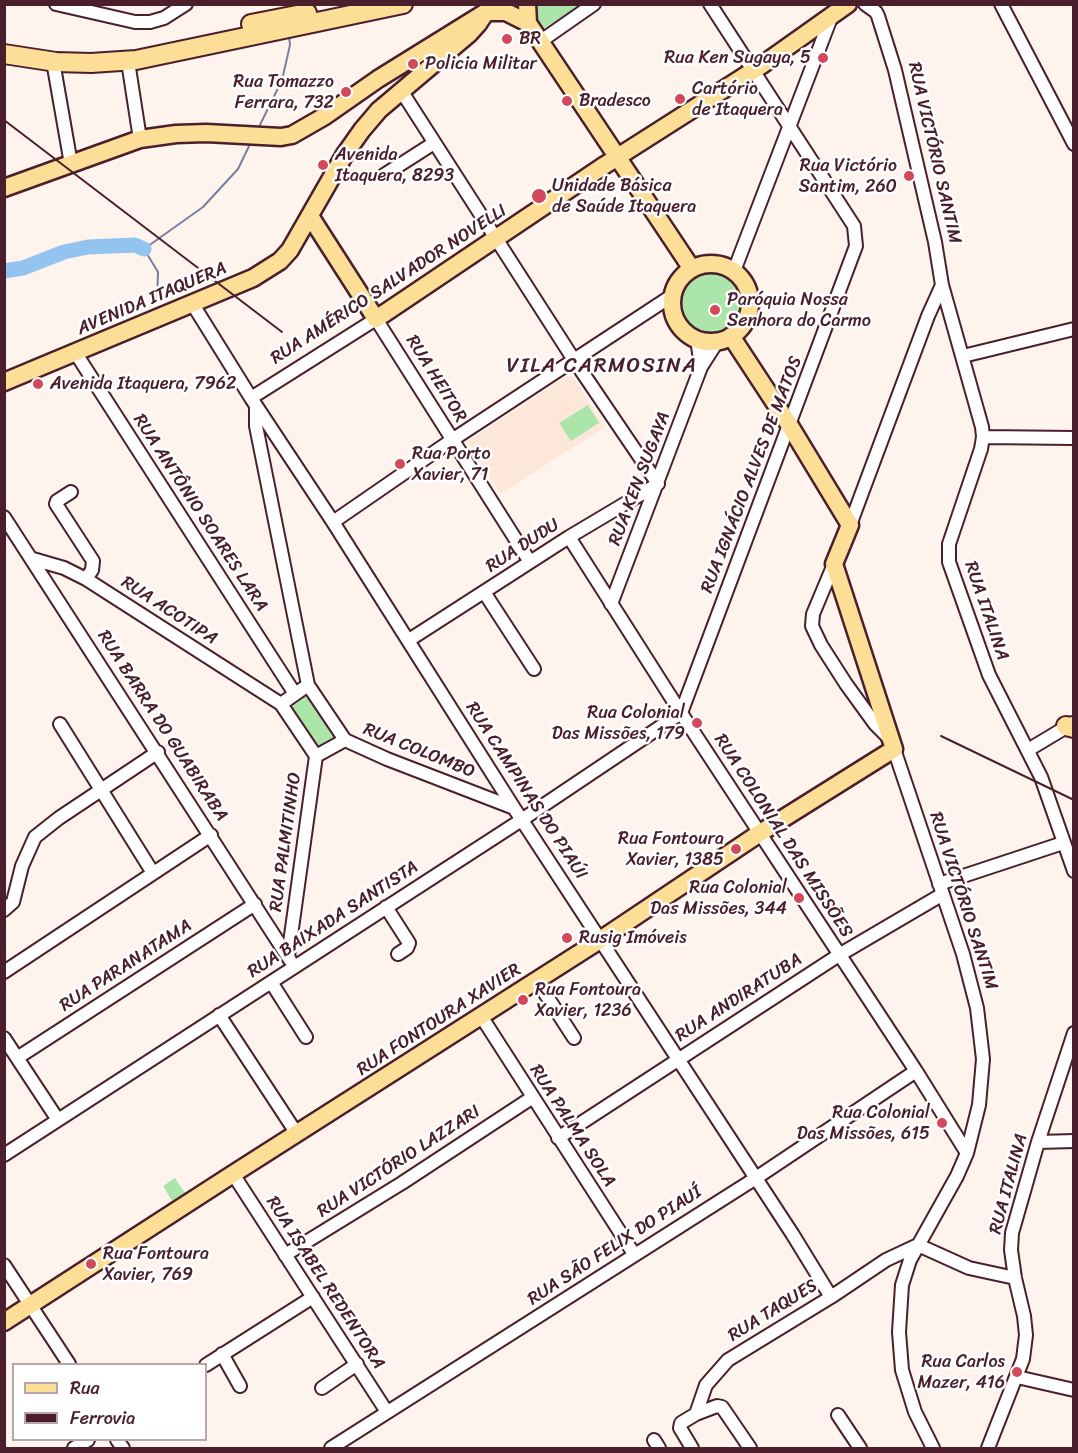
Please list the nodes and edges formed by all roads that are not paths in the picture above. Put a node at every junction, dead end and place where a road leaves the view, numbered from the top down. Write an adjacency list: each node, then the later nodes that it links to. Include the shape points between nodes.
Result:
1 (56, 4): 14 (street)
2 (90, 4): 14 (street)
3 (186, 4): 14 (street, via 150,22 123,21)
4 (350, 4): 15 (highway)
5 (403, 4): 15 (highway)
6 (527, 4): 16 (main road)
7 (594, 4): 17 (street)
8 (710, 4): 22 (street, RUA IGNÁCIO ALVES DE MATOS)
9 (848, 4): 12 (main road, RUA AMÉRICO SALVADOR NOVELLI)
10 (865, 4): 38 (street, RUA VICTÓRIO SANTIM, via 878,16 895,70)
11 (1001, 4): 27 (street)
12 (834, 11): 22 (main road, RUA AMÉRICO SALVADOR NOVELLI); 24 (street)
13 (486, 12): 16 (main road, via 506,12); 23 (main road, AVENIDA ITAQUERA, via 469,34); 25 (main road, via 304,129 281,137 176,134)
14 (100, 14)
15 (288, 22): 18 (highway, via 115,51 49,51); 19 (highway, via 136,60 56,62)
16 (528, 23): 17 (main road)
17 (541, 41): 28 (main road)
18 (4, 43)
19 (4, 54)
20 (54, 67): 29 (street)
21 (129, 68): 25 (street)
22 (753, 71): 24 (street, RUA IGNÁCIO ALVES DE MATOS); 28 (main road, RUA AMÉRICO SALVADOR NOVELLI)
23 (402, 92): 26 (street); 32 (main road, AVENIDA ITAQUERA, via 380,110 345,154)
24 (790, 126): 37 (street); 53 (street, RUA IGNÁCIO ALVES DE MATOS, via 849,218 856,237 854,254)
25 (140, 139): 29 (main road)
26 (434, 142): 30 (street); 35 (street)
27 (1074, 144)
28 (616, 157): 35 (main road, RUA AMÉRICO SALVADOR NOVELLI); 36 (main road)
29 (71, 164): 31 (main road)
30 (384, 175)
31 (4, 188)
32 (310, 216): 33 (main road, AVENIDA ITAQUERA); 34 (main road, RUA HEITOR)
33 (300, 234): 34 (main road); 41 (main road, AVENIDA ITAQUERA, via 290,250 268,270)
34 (322, 234): 43 (main road, RUA HEITOR)
35 (495, 238): 43 (main road, RUA AMÉRICO SALVADOR NOVELLI); 49 (street)
36 (692, 269): 37 (main road, via 713,264); 39 (main road, via 676,285)
37 (734, 271): 46 (main road, via 748,290 749,314 744,325)
38 (942, 285): 40 (street, RUA ITALINA); 42 (street, RUA VICTÓRIO SANTIM)
39 (673, 295): 45 (main road, via 677,321); 49 (street)
40 (947, 297): 42 (street, RUA VICTÓRIO SANTIM); 48 (street, RUA ITALINA)
41 (192, 303): 47 (main road, AVENIDA ITAQUERA); 52 (street, RUA CAMPINAS DO PIAÚI)
42 (928, 316): 61 (street, RUA VICTÓRIO SANTIM)
43 (376, 319): 52 (street, RUA AMÉRICO SALVADOR NOVELLI); 56 (street, RUA HEITOR)
44 (1074, 329): 48 (street)
45 (697, 339): 46 (main road); 50 (street, RUA KEN SUGAYA)
46 (724, 339): 50 (street, RUA KEN SUGAYA); 53 (main road)
47 (75, 352): 51 (main road, AVENIDA ITAQUERA); 72 (street, RUA ANTÔNIO SOARES LARA)
48 (963, 356): 54 (street, RUA ITALINA)
49 (574, 360): 56 (street); 57 (street)
50 (701, 367): 57 (street, RUA KEN SUGAYA)
51 (4, 382)
52 (254, 402): 60 (street, RUA CAMPINAS DO PIAÚI); 71 (street)
53 (790, 426): 61 (main road); 74 (street, RUA IGNÁCIO ALVES DE MATOS)
54 (983, 437): 55 (street); 79 (street, RUA ITALINA, via 948,553 989,675)
55 (1074, 438)
56 (452, 440): 60 (street); 64 (street, RUA HEITOR)
57 (658, 484): 62 (street, RUA DUDU); 68 (street, RUA KEN SUGAYA)
58 (71, 492): 66 (street, via 56,504 93,561)
59 (4, 517): 63 (street, RUA BARRA DO GUABIRABA)
60 (333, 522): 69 (street, RUA CAMPINAS DO PIAÚI)
61 (850, 525): 65 (main road, RUA VICTÓRIO SANTIM)
62 (570, 537): 64 (street, RUA DUDU); 68 (street, RUA COLONIAL DAS MISSÕES)
63 (33, 558): 66 (street, RUA ACOTIPA); 80 (street, RUA BARRA DO GUABIRABA)
64 (530, 562): 67 (street, RUA DUDU)
65 (834, 564): 78 (main road, RUA VICTÓRIO SANTIM); 78 (street, RUA VICTÓRIO SANTIM, via 813,614 812,626 846,684)
66 (86, 579): 73 (street, RUA ACOTIPA)
67 (484, 592): 69 (street, RUA DUDU); 70 (street)
68 (611, 604): 74 (street, RUA COLONIAL DAS MISSÕES)
69 (409, 640): 83 (street, RUA CAMPINAS DO PIAÚI)
70 (534, 669)
71 (309, 685): 72 (street); 77 (street)
72 (295, 694): 73 (street)
73 (281, 704): 81 (street)
74 (681, 713): 84 (street, RUA BAIXADA SANTISTA); 85 (street, RUA COLONIAL DAS MISSÕES)
75 (60, 723): 82 (street)
76 (1071, 726): 79 (street)
77 (345, 740): 81 (street); 83 (street, RUA COLOMBO)
78 (892, 745): 85 (main road, RUA FONTOURA XAVIER); 90 (street, RUA VICTÓRIO SANTIM)
79 (1028, 750): 87 (street, RUA ITALINA)
80 (158, 752): 82 (street); 86 (street, RUA BARRA DO GUABIRABA)
81 (316, 756): 97 (street, RUA PALMITINHO)
82 (101, 790): 89 (street); 93 (street, via 35,837 22,866 13,902)
83 (514, 808): 84 (street, RUA CAMPINAS DO PIAÚI)
84 (523, 819): 92 (street, RUA BAIXADA SANTISTA); 94 (street, RUA CAMPINAS DO PIAÚI)
85 (760, 833): 94 (main road, RUA FONTOURA XAVIER); 96 (street, RUA COLONIAL DAS MISSÕES)
86 (211, 836): 89 (street); 91 (street, RUA BARRA DO GUABIRABA)
87 (1064, 843): 88 (street, RUA ITALINA); 90 (street, RUA ANDIRATUBA)
88 (1074, 871)
89 (153, 873): 98 (street)
90 (941, 889): 96 (street, RUA ANDIRATUBA); 116 (street, RUA VICTÓRIO SANTIM, via 971,983 981,1036 982,1080)
91 (255, 904): 97 (street, RUA BARRA DO GUABIRABA); 107 (street, RUA PARANATAMA)
92 (386, 907): 95 (street, via 410,943); 97 (street, RUA BAIXADA SANTISTA)
93 (4, 910)
94 (600, 940): 99 (main road, RUA FONTOURA XAVIER); 108 (street, RUA CAMPINAS DO PIAÚI)
95 (398, 954)
96 (839, 955): 108 (street, RUA ANDIRATUBA); 109 (street, RUA COLONIAL DAS MISSÕES)
97 (291, 962): 100 (street, RUA BAIXADA SANTISTA)
98 (4, 972)
99 (537, 981): 102 (main road, RUA FONTOURA XAVIER); 106 (street)
100 (271, 982): 101 (street, RUA BAIXADA SANTISTA); 104 (street)
101 (219, 1015): 111 (street, RUA BAIXADA SANTISTA); 112 (street)
102 (482, 1016): 110 (street, RUA PALMA SOLA); 112 (main road, RUA FONTOURA XAVIER)
103 (1074, 1033): 115 (street, RUA ITALINA)
104 (306, 1037)
105 (4, 1038): 107 (street)
106 (574, 1038)
107 (17, 1058): 111 (street)
108 (678, 1059): 113 (street, RUA ANDIRATUBA); 119 (street, RUA CAMPINAS DO PIAÚI)
109 (916, 1071): 116 (street, RUA COLONIAL DAS MISSÕES); 119 (street, RUA SÃO FELIX DO PIAUÍ)
110 (533, 1097): 113 (street, RUA PALMA SOLA); 122 (street, RUA VICTÓRIO LAZZARI)
111 (58, 1120): 117 (street, RUA BAIXADA SANTISTA)
112 (297, 1134): 118 (main road, RUA FONTOURA XAVIER)
113 (558, 1138): 121 (street, RUA PALMA SOLA)
114 (1074, 1141): 115 (street)
115 (1038, 1142): 124 (street, RUA ITALINA, via 1012,1233)
116 (967, 1153): 120 (street, RUA VICTÓRIO SANTIM)
117 (4, 1155)
118 (232, 1174): 122 (street, RUA ISABEL REDENTORA); 127 (main road, RUA FONTOURA XAVIER)
119 (756, 1178): 121 (street, RUA SÃO FELIX DO PIAUÍ); 126 (street, RUA CAMPINAS DO PIAÚI)
120 (918, 1245): 124 (street, via 961,1265); 126 (street, RUA TAQUES, via 886,1260); 144 (street, RUA VICTÓRIO SANTIM, via 902,1285 900,1353 907,1391)
121 (634, 1254): 137 (street, RUA SÃO FELIX DO PIAUÍ)
122 (285, 1255): 125 (street, RUA ISABEL REDENTORA)
123 (4, 1265): 127 (street)
124 (1015, 1278): 133 (street, RUA ITALINA, via 1026,1335)
125 (313, 1297): 129 (street); 132 (street, RUA ISABEL REDENTORA)
126 (831, 1297): 138 (street, RUA TAQUES, via 728,1360 706,1385)
127 (31, 1305): 128 (main road, RUA FONTOURA XAVIER); 130 (street)
128 (4, 1322)
129 (222, 1354): 131 (street); 134 (street)
130 (68, 1363)
131 (207, 1364)
132 (357, 1364): 135 (street); 137 (street, RUA ISABEL REDENTORA)
133 (1017, 1377): 136 (street); 145 (street, RUA ITALINA)
134 (240, 1386)
135 (322, 1388)
136 (1074, 1390)
137 (387, 1412): 140 (street, RUA SÃO FELIX DO PIAUÍ)
138 (696, 1414): 141 (street, RUA TAQUES, via 681,1423 680,1428); 142 (street, via 723,1407)
139 (838, 1415): 143 (street)
140 (332, 1449)
141 (692, 1449)
142 (750, 1449)
143 (860, 1449)
144 (933, 1449)
145 (987, 1449)

